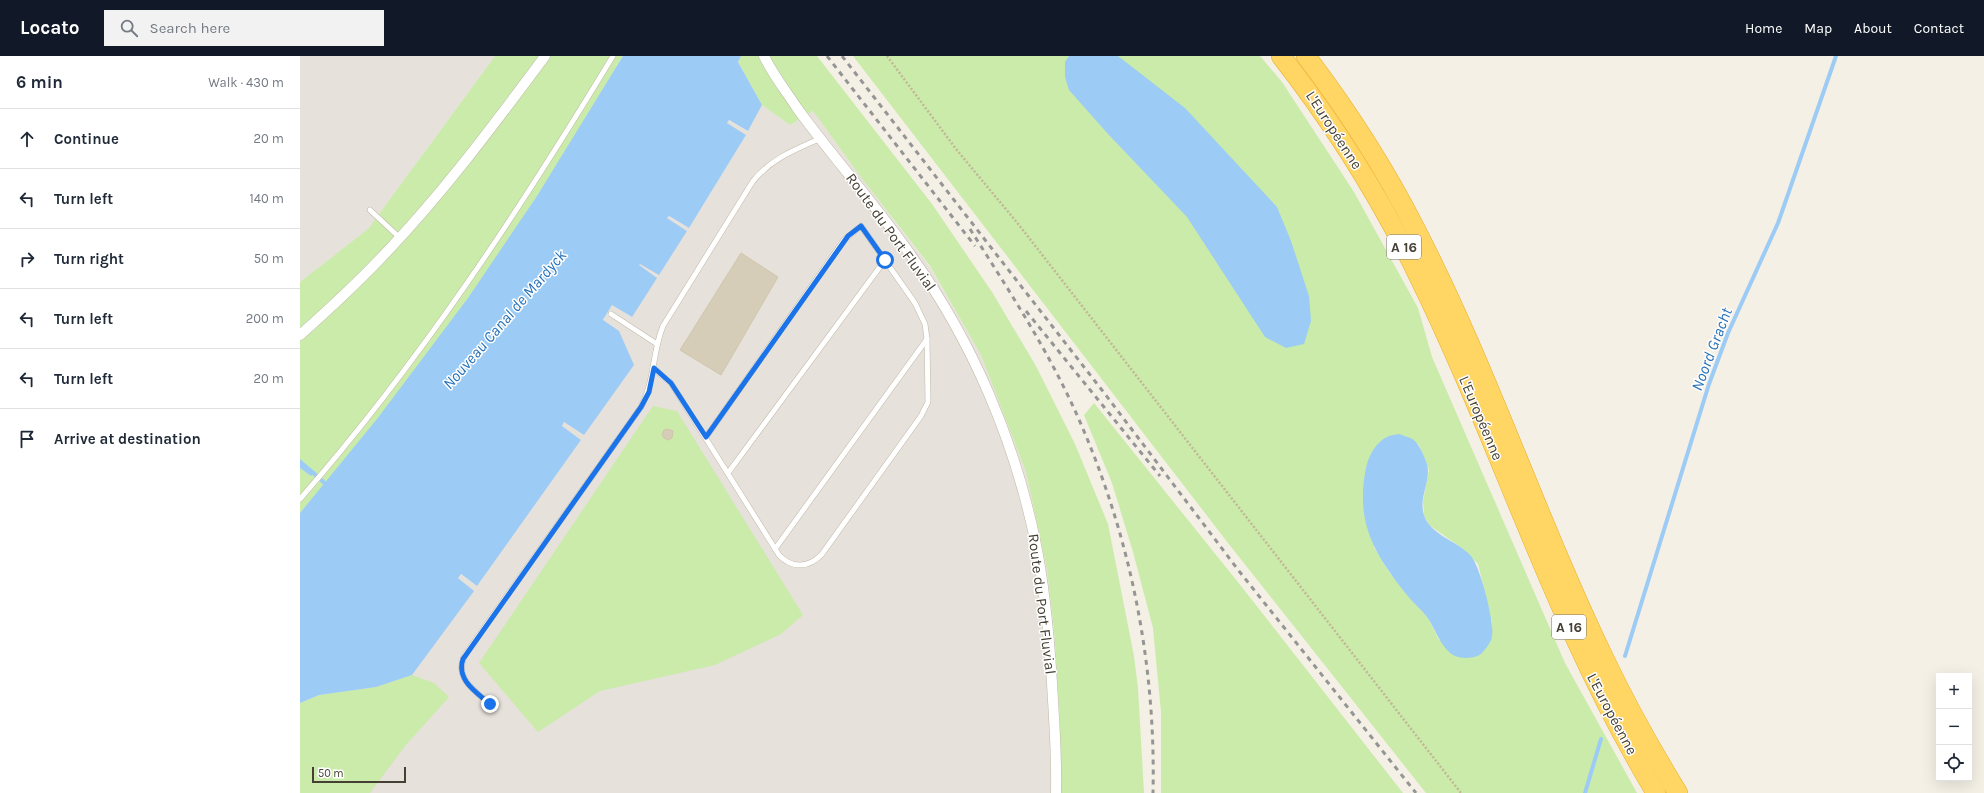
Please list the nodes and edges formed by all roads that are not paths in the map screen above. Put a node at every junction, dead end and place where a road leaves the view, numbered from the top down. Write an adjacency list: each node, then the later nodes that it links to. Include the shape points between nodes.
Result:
1 (545, 56): 8 (street, via 478,146)
2 (613, 56): 17 (lane, via 546,166 460,296 385,396)
3 (764, 56): 6 (street, Route du Port Fluvial)
4 (1282, 56): 21 (highway, L'Européenne / A 16, via 1346,147 1410,258 1583,657 1620,732)
5 (1306, 56): 22 (highway, L'Européenne / A 16, via 1377,160 1421,239 1462,326 1601,652 1645,737)
6 (819, 139): 13 (lane, via 777,158 753,181 668,318); 20 (street, Route du Port Fluvial, via 891,227 930,284 975,362 1008,441 1032,525 1044,594 1053,704)
7 (370, 210): 8 (lane)
8 (400, 238): 11 (street, via 372,268)
9 (885, 260): 12 (lane, via 919,310 925,324); 15 (lane, via 861,226 848,236); 16 (lane)
10 (611, 314): 13 (lane)
11 (300, 335)
12 (927, 339): 18 (lane); 18 (lane, via 928,402 925,411 822,554 811,562 799,566 787,562)
13 (657, 344): 14 (lane)
14 (654, 368): 15 (lane, via 671,383); 19 (lane, via 649,392 641,407 463,659 463,678)
15 (706, 437): 16 (lane)
16 (728, 473): 18 (lane)
17 (300, 499)
18 (775, 549)
19 (490, 704)
20 (1056, 793)
21 (1656, 793)
22 (1678, 793)

